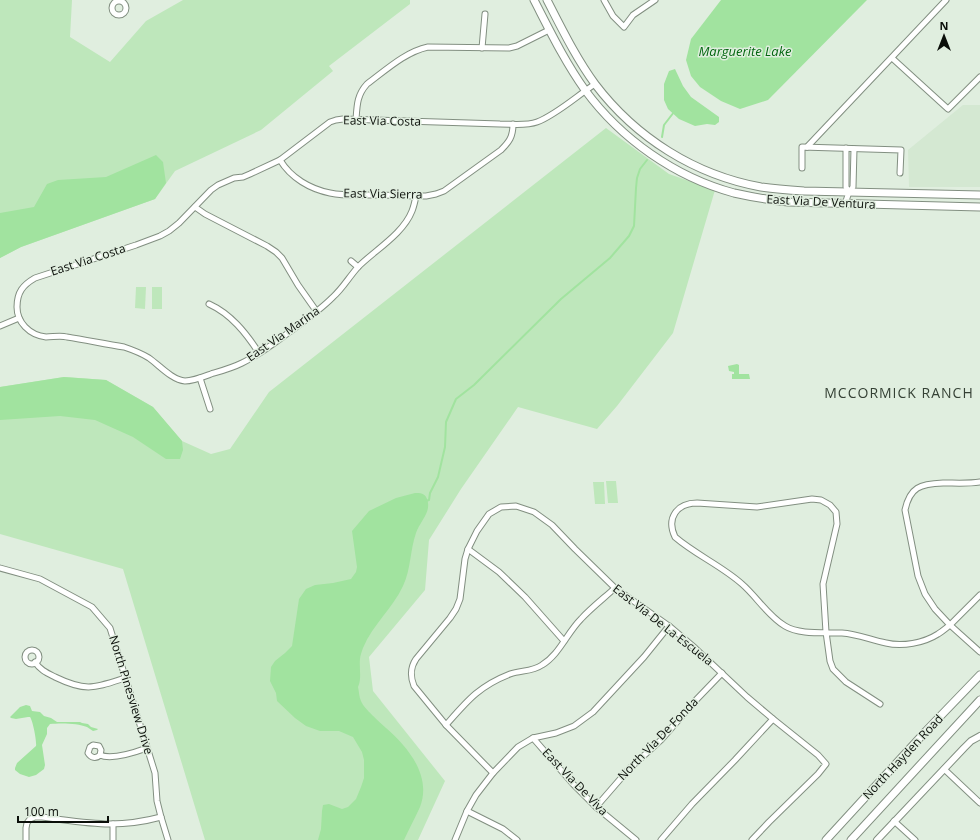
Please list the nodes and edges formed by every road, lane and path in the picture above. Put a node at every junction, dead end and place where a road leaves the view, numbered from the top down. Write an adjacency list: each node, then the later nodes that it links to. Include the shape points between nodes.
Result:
1 (534, 0): 7 (main road, East Via De Ventura)
2 (548, 0): 11 (main road, East Via De Ventura, via 578,58)
3 (604, 0): 4 (street, via 612,16 624,27 633,15)
4 (655, 0)
5 (946, 0): 9 (street)
6 (485, 14): 8 (street)
7 (549, 30): 8 (street, via 510,48); 12 (main road, East Via De Ventura)
8 (482, 48): 13 (street, via 428,47 409,53 362,89 357,103)
9 (892, 58): 10 (street, via 948,109); 15 (street)
10 (980, 77)
11 (595, 84): 12 (street, East Via Costa); 21 (main road, East Via De Ventura, via 619,112 644,134 675,155 709,172 735,181 776,189)
12 (585, 90): 14 (street, East Via Costa, via 536,122); 24 (main road, East Via De Ventura, via 613,122 641,146 669,166 698,180 757,198)
13 (356, 120): 14 (street, East Via Costa); 18 (street, East Via Costa, via 330,122)
14 (513, 124): 23 (street, East Via Sierra, via 508,144 472,171 444,191)
15 (807, 147): 16 (street); 19 (street, via 802,147)
16 (846, 148): 17 (street); 21 (street, via 846,187)
17 (854, 148): 20 (street, via 901,150); 21 (street, via 853,187)
18 (280, 160): 23 (street, East Via Sierra, via 300,181 326,192); 25 (street, East Via Costa, via 218,185)
19 (802, 168)
20 (900, 173)
21 (849, 192): 22 (main road, East Via De Ventura); 24 (street)
22 (980, 195)
23 (416, 196): 28 (street, East Via Marina, via 413,210 402,228)
24 (845, 204): 26 (main road, East Via De Ventura)
25 (195, 207): 30 (street, via 276,252); 31 (street, East Via Costa, via 179,223 160,236 27,282 18,295)
26 (980, 207)
27 (351, 261): 28 (street)
28 (358, 267): 30 (street, East Via Marina, via 333,298)
29 (209, 304): 33 (street, via 229,316)
30 (316, 312): 33 (street, East Via Marina)
31 (19, 318): 32 (street); 34 (street, East Via Marina, via 25,327 37,335 65,336 124,347 142,354 178,379 183,381)
32 (0, 326)
33 (259, 353): 34 (street, East Via Marina, via 241,363)
34 (200, 378): 35 (street)
35 (210, 408)
36 (980, 482): 41 (street, via 920,486 907,500 904,510 918,576 925,594)
37 (468, 549): 39 (street, East Via De La Escuela, via 489,514 501,507 516,506 534,512 552,525); 44 (street, via 499,572); 53 (street, via 456,609 416,659 411,670 414,686)
38 (0, 568): 49 (street, North Pinesview Drive, via 40,579 92,607 110,628)
39 (615, 588): 42 (street, East Via De La Escuela); 44 (street, via 580,619)
40 (980, 595): 41 (street)
41 (950, 624): 43 (street, via 939,634 922,642 898,644); 45 (street)
42 (669, 626): 47 (street, East Via De La Escuela); 55 (street, via 593,712 574,726)
43 (826, 632): 43 (street, via 823,584 837,524 836,512 830,505 812,498 757,507 697,502 680,507 674,513 672,526 675,537 743,584 776,620 796,631); 51 (street, via 833,669 846,682)
44 (564, 641): 53 (street, via 541,666 529,671 512,673 477,692)
45 (980, 652)
46 (35, 662): 49 (street, via 43,671 82,687 98,687)
47 (722, 673): 52 (street, East Via De La Escuela); 61 (street, North Via De Fonda)
48 (980, 675): 76 (main road, North Hayden Road)
49 (125, 678): 56 (street, North Pinesview Drive)
50 (980, 700): 77 (main road, North Hayden Road)
51 (880, 704)
52 (773, 719): 66 (street, East Via De La Escuela, via 826,764); 74 (street)
53 (446, 724): 59 (street)
54 (980, 736): 58 (street)
55 (533, 738): 59 (street, via 518,747); 61 (street, East Via De Viva)
56 (147, 748): 57 (street, via 107,757); 63 (street, North Pinesview Drive, via 155,773)
57 (100, 755)
58 (944, 769): 60 (street); 64 (street)
59 (493, 774): 62 (street)
60 (980, 803)
61 (596, 807): 73 (street, East Via De Viva)
62 (467, 811): 71 (street); 72 (street)
63 (160, 817): 65 (street); 70 (street, North Pinesview Drive)
64 (894, 821): 78 (street); 79 (street)
65 (113, 824): 68 (street, via 35,817 27,823); 69 (street)
66 (757, 835): 67 (street); 75 (street)
67 (761, 839)
68 (26, 840)
69 (112, 840)
70 (168, 840)
71 (455, 840)
72 (517, 840)
73 (636, 840)
74 (661, 840)
75 (752, 840)
76 (826, 840)
77 (851, 840)
78 (877, 840)
79 (915, 840)

